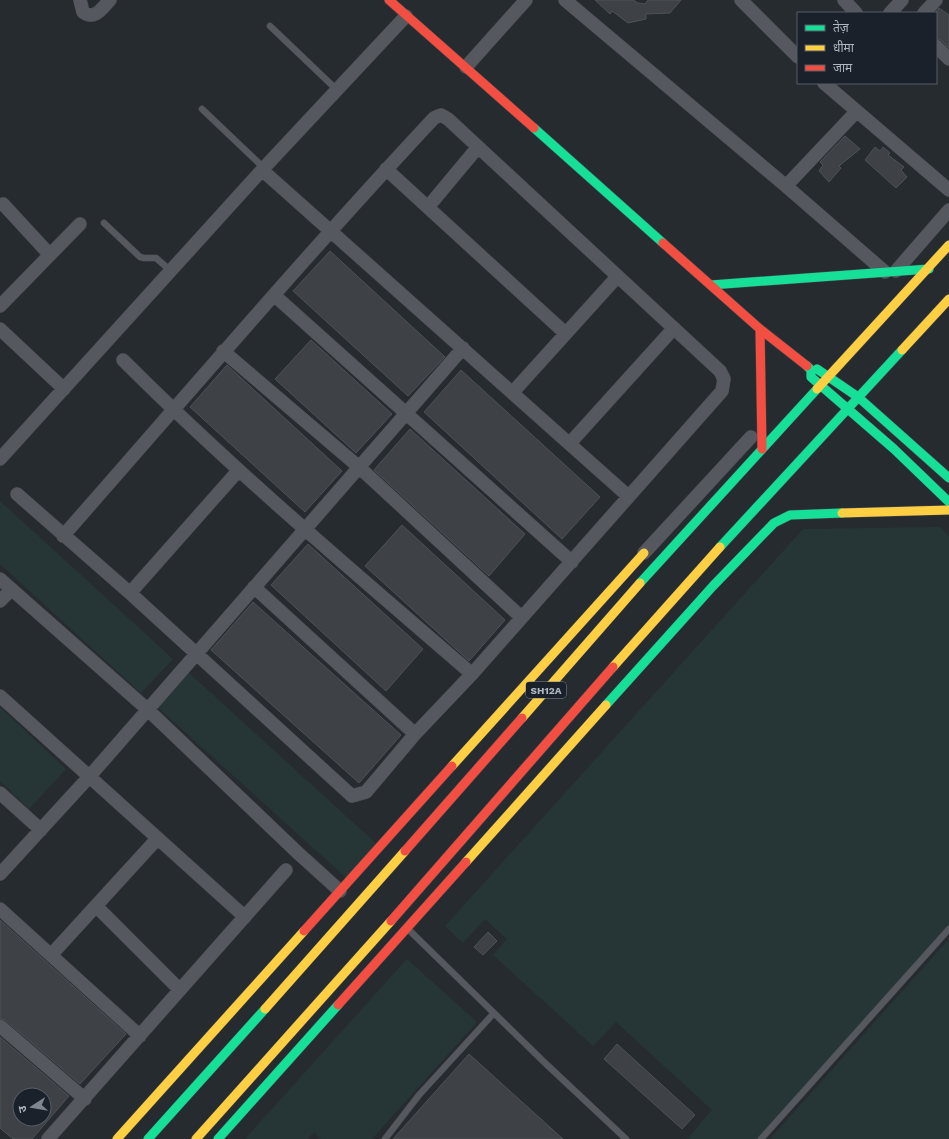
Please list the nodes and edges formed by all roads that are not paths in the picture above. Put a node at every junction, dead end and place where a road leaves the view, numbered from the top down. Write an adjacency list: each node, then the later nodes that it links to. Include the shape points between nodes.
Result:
1 (80, 0): 2 (street, via 83,12 91,16 96,15)
2 (110, 0)
3 (389, 0): 13 (main road)
4 (526, 0): 18 (street)
5 (565, 0): 26 (street)
6 (741, 0): 16 (street)
7 (844, 0): 10 (street)
8 (902, 0): 11 (street)
9 (936, 0): 12 (street)
10 (855, 12)
11 (891, 12)
12 (925, 12)
13 (406, 16): 18 (main road); 20 (street)
14 (270, 26): 20 (lane)
15 (937, 47): 17 (street)
16 (797, 56)
17 (949, 59)
18 (466, 67): 40 (main road)
19 (826, 84): 22 (street)
20 (337, 90): 24 (street)
21 (202, 109): 24 (lane)
22 (856, 112): 26 (street); 27 (street)
23 (478, 147): 25 (street, via 448,119 441,116 434,118); 29 (street); 39 (street)
24 (263, 169): 33 (street); 37 (street)
25 (386, 169): 29 (street); 33 (street)
26 (786, 186): 38 (street)
27 (949, 190)
28 (3, 204): 35 (street)
29 (428, 207): 47 (street)
30 (949, 210): 38 (street)
31 (104, 223): 37 (lane, via 140,256 156,258)
32 (80, 224): 35 (street)
33 (332, 231): 41 (street); 48 (street)
34 (949, 245): 36 (main road, SH12A)
35 (50, 255): 43 (street)
36 (929, 269): 38 (main road); 52 (main road, SH12A)
37 (171, 271): 54 (street)
38 (891, 271): 40 (main road)
39 (617, 277): 44 (street); 47 (street)
40 (711, 284): 46 (main road)
41 (274, 295): 49 (street); 59 (street)
42 (949, 299): 56 (main road, SH12A)
43 (0, 306)
44 (674, 328): 61 (street); 68 (street, via 720,371 724,379 722,391)
45 (0, 329): 54 (street)
46 (760, 329): 51 (main road); 62 (main road)
47 (565, 333): 55 (street)
48 (463, 348): 55 (street); 59 (street)
49 (223, 351): 58 (street); 64 (street)
50 (123, 360): 58 (street)
51 (810, 370): 52 (main road, via 818,369); 53 (main road, via 811,377)
52 (830, 376): 53 (main road, SH12A); 56 (main road)
53 (821, 386): 57 (main road); 62 (main road, SH12A)
54 (64, 389): 63 (street)
55 (513, 392): 61 (street)
56 (858, 397): 57 (main road, SH12A); 66 (main road)
57 (847, 408): 69 (main road); 80 (main road, SH12A)
58 (173, 411): 65 (street); 72 (street)
59 (406, 413): 64 (street); 74 (street)
60 (751, 437): 73 (street)
61 (570, 443): 68 (street)
62 (762, 449): 75 (main road, SH12A)
63 (0, 459)
64 (359, 467): 71 (street); 82 (street)
65 (238, 471): 71 (street); 79 (street)
66 (949, 478)
67 (17, 494): 72 (street)
68 (628, 496): 74 (street)
69 (949, 502)
70 (949, 510): 80 (main road, via 790,515 781,518 764,531)
71 (304, 530): 77 (street); 84 (street)
72 (63, 536): 79 (street)
73 (644, 553): 75 (main road); 94 (main road)
74 (572, 562): 82 (street)
75 (656, 564): 108 (main road, SH12A, via 372,889)
76 (0, 579): 78 (street)
77 (254, 587): 83 (street); 87 (street)
78 (11, 590): 81 (street); 86 (street)
79 (130, 593): 83 (street)
80 (692, 594): 98 (main road); 109 (main road, SH12A, via 398,913)
81 (0, 600)
82 (521, 617): 84 (street)
83 (195, 654): 86 (street); 87 (street, via 352,796 366,792)
84 (472, 674): 87 (street)
85 (0, 696): 88 (street)
86 (147, 709): 88 (street); 94 (street)
87 (415, 734)
88 (90, 777): 90 (street); 91 (street)
89 (0, 793): 90 (street)
90 (41, 830): 93 (street)
91 (157, 839): 95 (street); 97 (street)
92 (286, 870): 97 (street)
93 (0, 874)
94 (340, 891): 107 (main road)
95 (96, 906): 100 (street); 101 (street)
96 (0, 909): 100 (street)
97 (245, 918): 101 (street)
98 (407, 928): 102 (lane); 110 (main road)
99 (949, 930): 113 (lane)
100 (51, 955): 104 (street)
101 (180, 990): 104 (street)
102 (494, 1013): 111 (lane, via 419,1095); 112 (lane)
103 (0, 1026): 105 (street)
104 (140, 1036): 105 (street)
105 (85, 1099): 106 (street)
106 (48, 1139)
107 (117, 1139)
108 (148, 1139)
109 (196, 1139)
110 (218, 1139)
111 (385, 1139)
112 (626, 1139)
113 (761, 1139)

